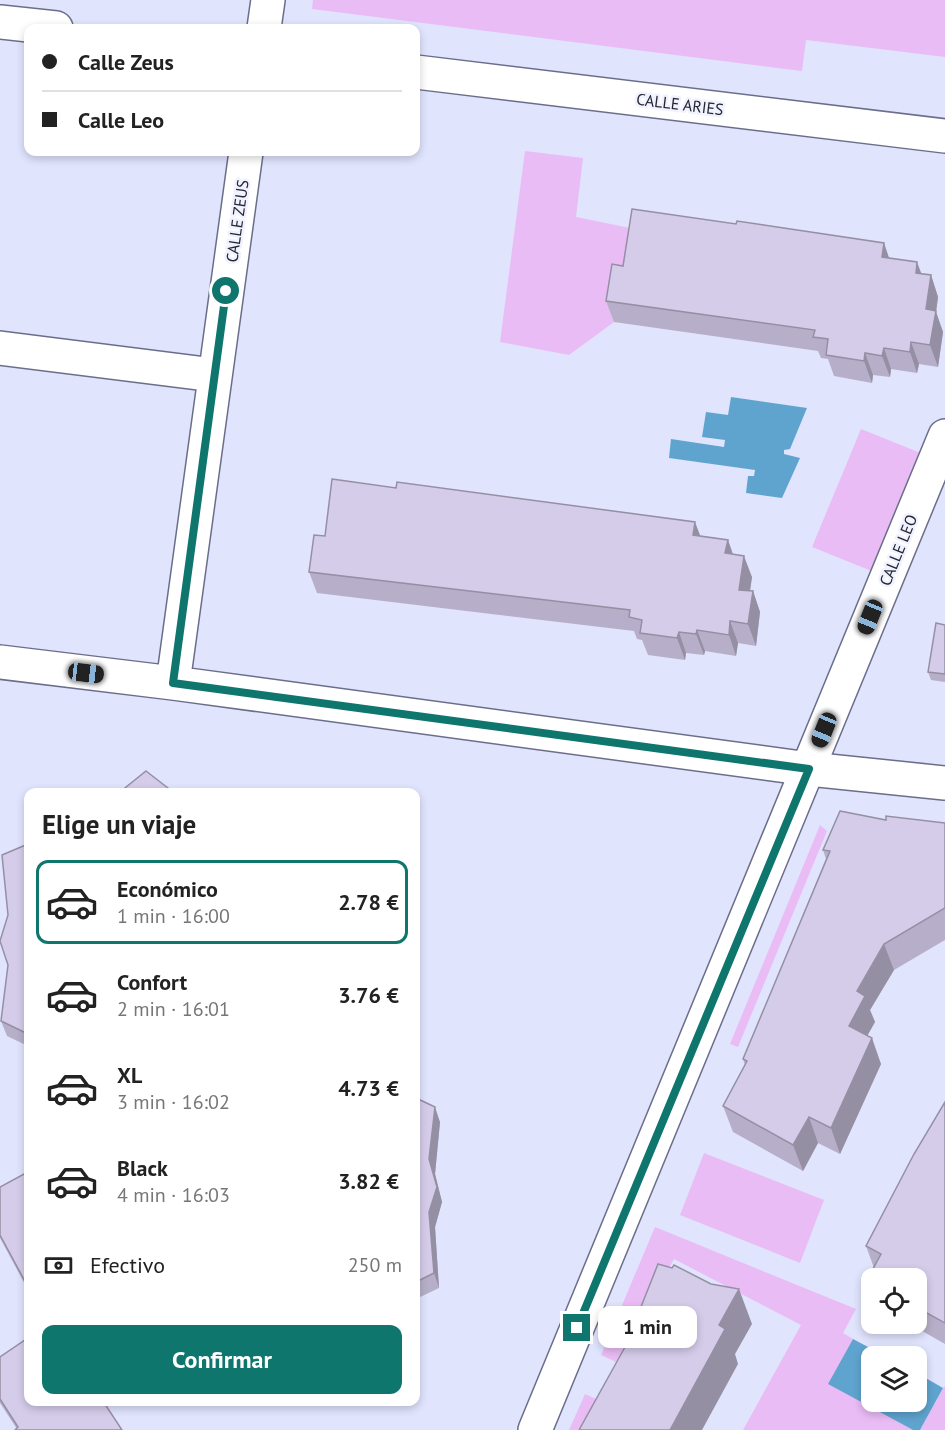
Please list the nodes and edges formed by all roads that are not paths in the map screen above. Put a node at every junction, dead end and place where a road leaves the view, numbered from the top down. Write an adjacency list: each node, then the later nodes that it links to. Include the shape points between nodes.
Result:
1 (268, 0): 3 (street)
2 (0, 22): 4 (street)
3 (265, 24)
4 (24, 25)
5 (420, 72): 6 (street, CALLE ARIES)
6 (945, 136)
7 (245, 156): 9 (street, CALLE ZEUS)
8 (0, 348): 9 (street)
9 (214, 375): 12 (street, CALLE ZEUS)
10 (945, 436): 13 (street, CALLE LEO)
11 (0, 662): 12 (street)
12 (173, 683): 13 (street)
13 (809, 769): 14 (street); 15 (street, CALLE LEO)
14 (945, 783)
15 (535, 1430)

